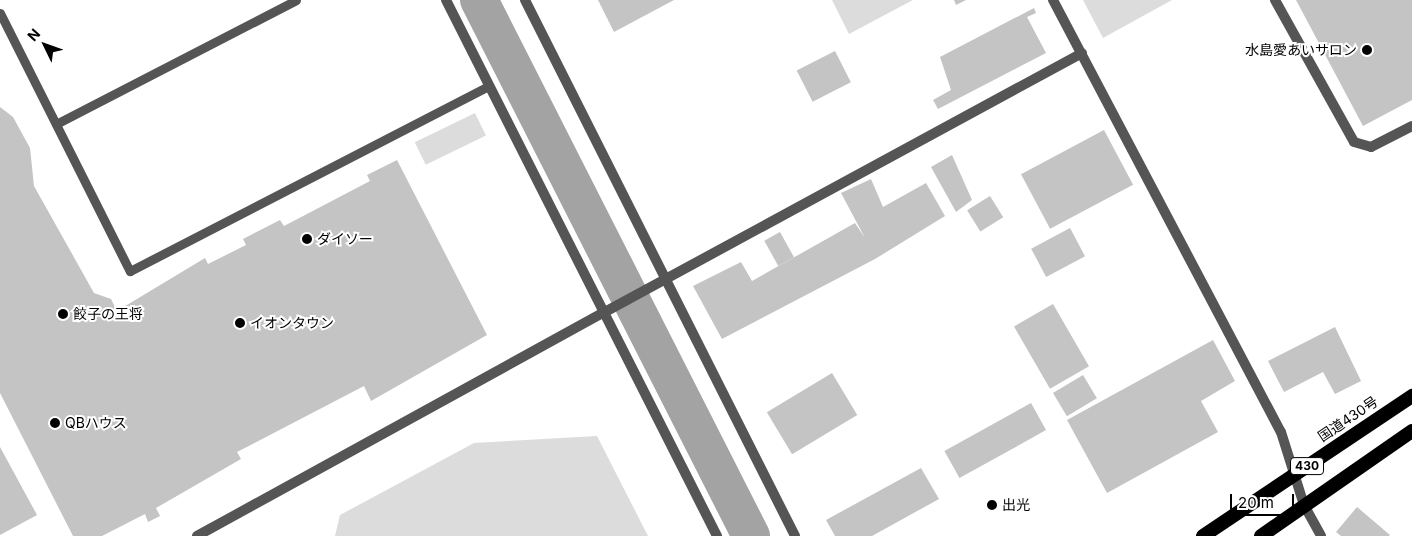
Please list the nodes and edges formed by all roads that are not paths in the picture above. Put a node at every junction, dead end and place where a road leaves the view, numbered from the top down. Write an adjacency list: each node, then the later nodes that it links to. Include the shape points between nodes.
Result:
1 (296, 0): 9 (lane)
2 (446, 0): 8 (street)
3 (525, 0): 11 (street)
4 (1053, 0): 7 (street)
5 (1275, 0): 10 (street, via 1354,142 1371,147)
6 (0, 13): 9 (lane)
7 (1082, 53): 11 (street); 15 (street, via 1281,432)
8 (489, 86): 9 (lane, via 130,271); 12 (street)
9 (56, 124)
10 (1412, 126)
11 (665, 279): 12 (street); 19 (street)
12 (603, 312): 17 (street); 18 (street)
13 (1412, 396): 15 (highway, 国道430号 / 430)
14 (1412, 431): 16 (highway, 430)
15 (1297, 474): 16 (street); 20 (highway, 国道430号 / 430)
16 (1304, 505): 21 (highway, 430); 22 (street)
17 (197, 536)
18 (717, 536)
19 (795, 536)
20 (1203, 536)
21 (1261, 536)
22 (1321, 536)

